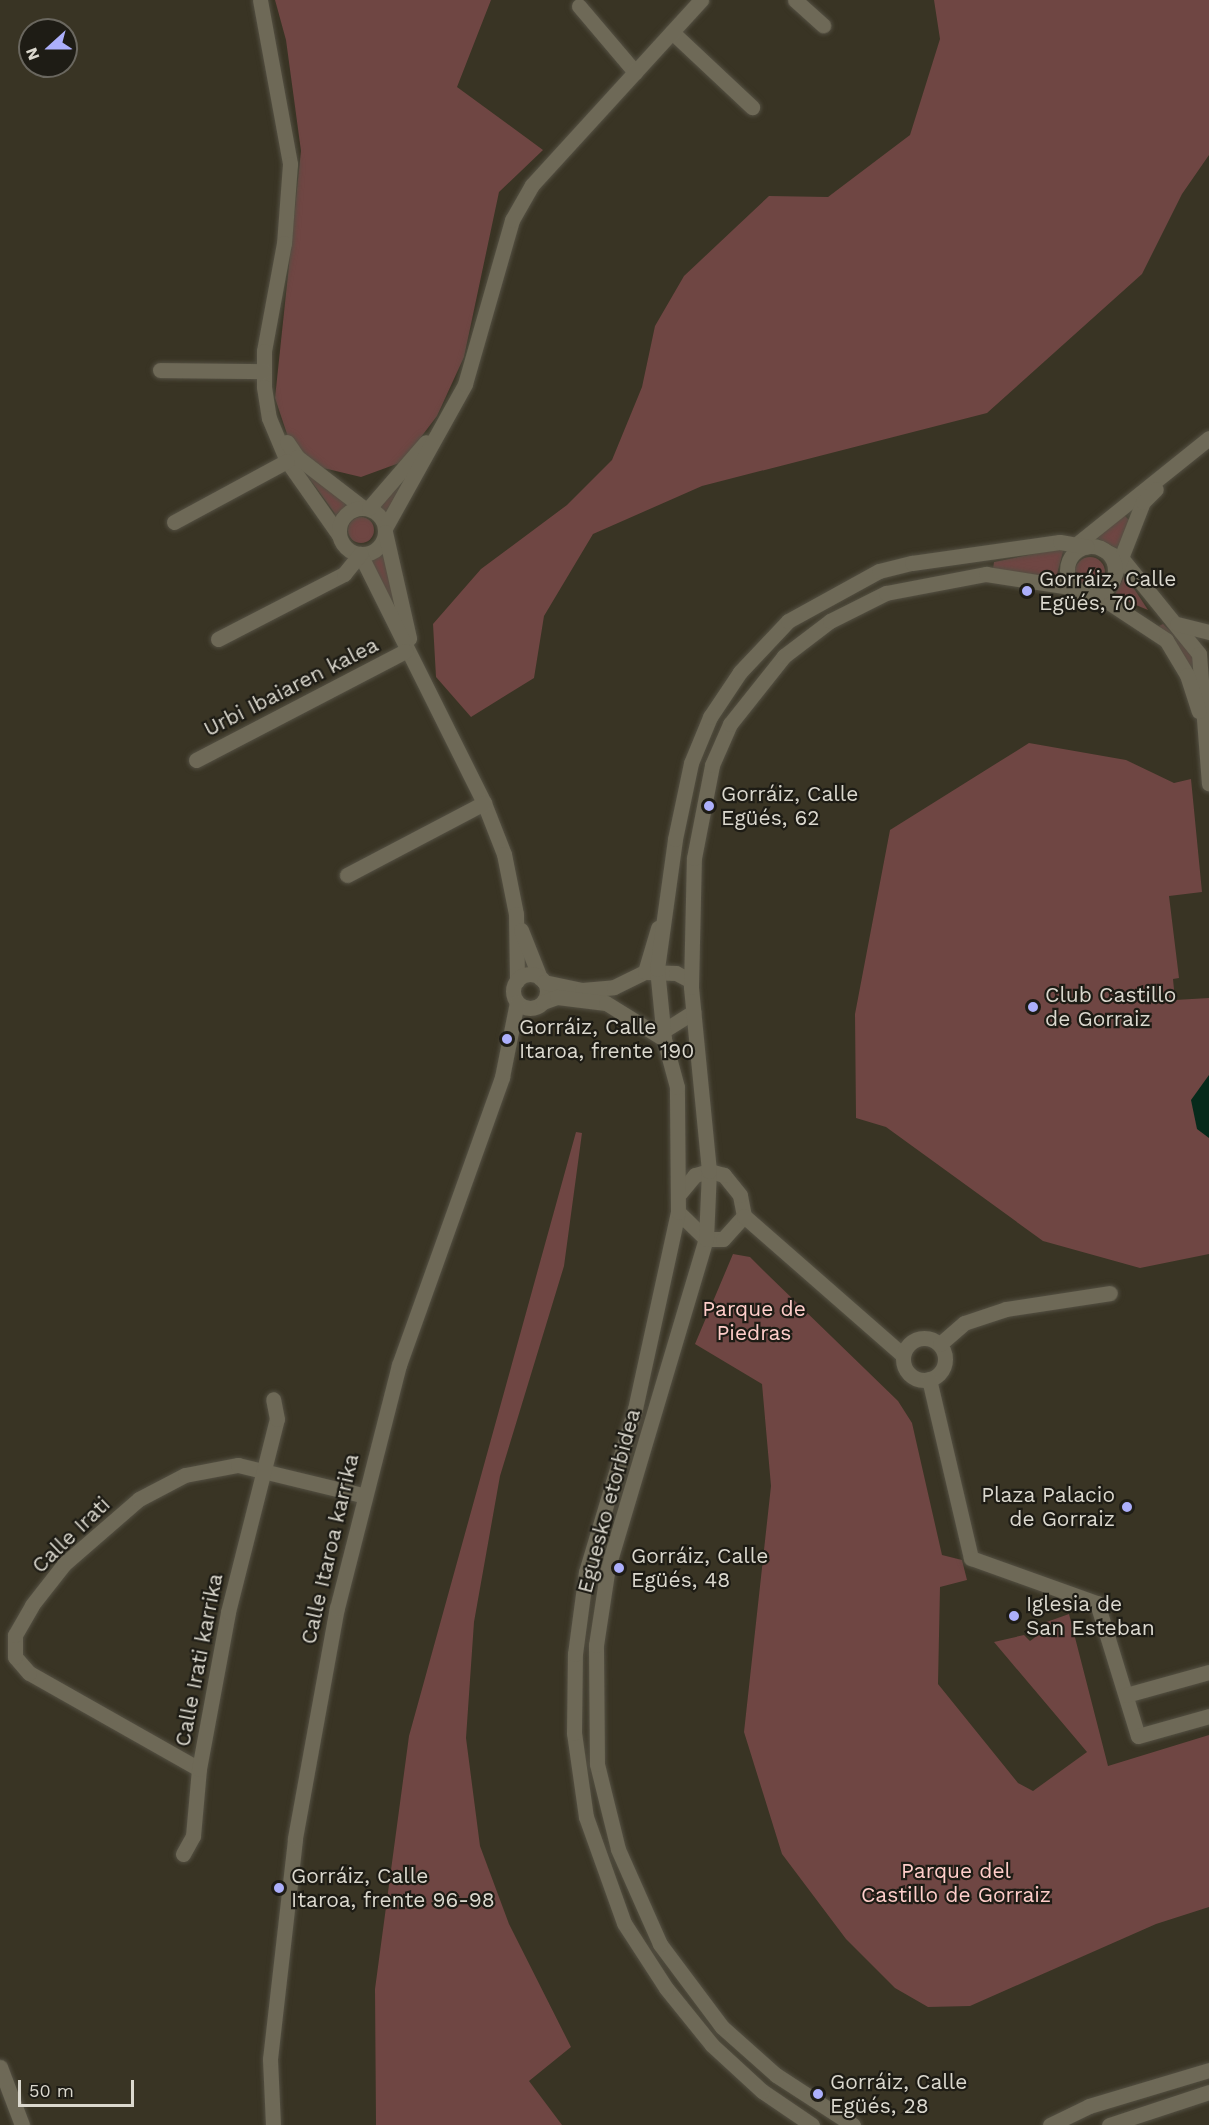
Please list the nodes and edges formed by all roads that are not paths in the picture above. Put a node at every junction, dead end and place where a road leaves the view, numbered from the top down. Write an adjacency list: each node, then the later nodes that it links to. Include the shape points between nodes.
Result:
1 (260, 0): 10 (street, via 290,164)
2 (701, 0): 6 (street)
3 (795, 0): 5 (street)
4 (579, 6): 7 (street)
5 (823, 25)
6 (672, 32): 7 (street); 8 (street)
7 (635, 72): 11 (street, via 532,185 512,220)
8 (752, 107)
9 (160, 370): 10 (street)
10 (264, 371): 12 (street)
11 (465, 384): 16 (street, via 426,442); 18 (street)
12 (269, 418): 14 (street); 16 (street, via 297,457)
13 (1209, 438): 15 (street)
14 (287, 461): 17 (street); 19 (street)
15 (1174, 469): 20 (street); 22 (street, via 1143,502)
16 (365, 508): 18 (street); 19 (street, via 344,515)
17 (174, 522)
18 (385, 530): 21 (street, via 380,546); 31 (street, Urbi Ibaiaren kalea)
19 (339, 535): 21 (street, via 346,548)
20 (1085, 547): 22 (street); 23 (street, via 1112,559); 24 (street, via 1067,570); 39 (street, Eguesko etorbidea, via 879,571 788,621 740,672 710,717 691,763)
21 (360, 554): 29 (street, via 344,574); 30 (street, Urbi Ibaiaren kalea)
22 (1123, 560): 23 (street); 27 (street, via 1145,594)
23 (1112, 581): 25 (street)
24 (1075, 588): 25 (street); 42 (street, Eguesko etorbidea, via 986,574 917,585 856,606 784,656 730,724 712,765 694,858)
25 (1096, 594): 26 (street)
26 (1123, 607): 27 (street); 33 (street, via 1155,629 1177,656)
27 (1178, 624): 28 (street); 32 (street, via 1199,654)
28 (1209, 632)
29 (218, 639)
30 (405, 651): 31 (street, Urbi Ibaiaren kalea); 34 (street, Urbi Ibaiaren kalea)
31 (420, 679): 36 (street, Urbi Ibaiaren kalea)
32 (1207, 680): 33 (street)
33 (1202, 720): 35 (street)
34 (196, 759)
35 (1209, 784)
36 (484, 803): 37 (street); 38 (street, Urbi Ibaiaren kalea, via 504,854)
37 (347, 875)
38 (516, 914): 40 (street, Urbi Ibaiaren kalea); 41 (street, Urbi Ibaiaren kalea)
39 (651, 971): 40 (street, via 614,987 593,989); 42 (street); 46 (street, Eguesko etorbidea)
40 (542, 980): 41 (street, via 526,975); 44 (street)
41 (517, 981): 43 (street)
42 (691, 981): 45 (street, Eguesko etorbidea)
43 (517, 1002): 44 (street, via 530,1008); 58 (street, Calle Itaroa karrika, via 502,1077 399,1365)
44 (543, 1002): 46 (street, via 557,997 606,1003)
45 (693, 1012): 46 (street); 47 (street, Eguesko etorbidea)
46 (664, 1035): 48 (street, Eguesko etorbidea, via 676,1087)
47 (709, 1171): 48 (street, via 695,1175); 50 (street, via 735,1184); 51 (street, Eguesko etorbidea)
48 (680, 1193): 49 (street, Eguesko etorbidea)
49 (678, 1212): 51 (street); 69 (street, Eguesko etorbidea, via 635,1409 586,1572 575,1654 575,1743 586,1817 624,1923 666,1988 712,2045 762,2091)
50 (744, 1216): 51 (street, via 723,1239); 54 (street)
51 (706, 1239): 70 (street, Eguesko etorbidea, via 609,1567 596,1645 597,1764 618,1849 660,1944 722,2027 776,2075)
52 (1110, 1293): 53 (street, via 1006,1309 964,1323)
53 (940, 1344): 54 (street, via 921,1337); 55 (street, via 944,1365)
54 (903, 1355): 55 (street, via 909,1374)
55 (929, 1379): 60 (street, via 971,1558 1097,1603)
56 (273, 1399): 57 (street, via 278,1419)
57 (262, 1475): 58 (street, Calle Irati); 62 (street, Calle Irati karrika); 62 (street, Calle Irati, via 238,1466 216,1468 185,1475 139,1499 64,1564 15,1635 15,1657 29,1673)
58 (362, 1495): 68 (street, Calle Itaroa karrika, via 295,1838 270,2059)
59 (1209, 1672): 60 (street)
60 (1126, 1695): 61 (street, via 1138,1736)
61 (1209, 1716)
62 (199, 1769): 63 (street, Calle Irati karrika, via 192,1836)
63 (183, 1854)
64 (0, 2067): 67 (street)
65 (1209, 2070): 71 (street, via 1089,2106)
66 (1209, 2092): 72 (street)
67 (22, 2125)
68 (273, 2125)
69 (812, 2125)
70 (853, 2125)
71 (1050, 2125)
72 (1109, 2125)

